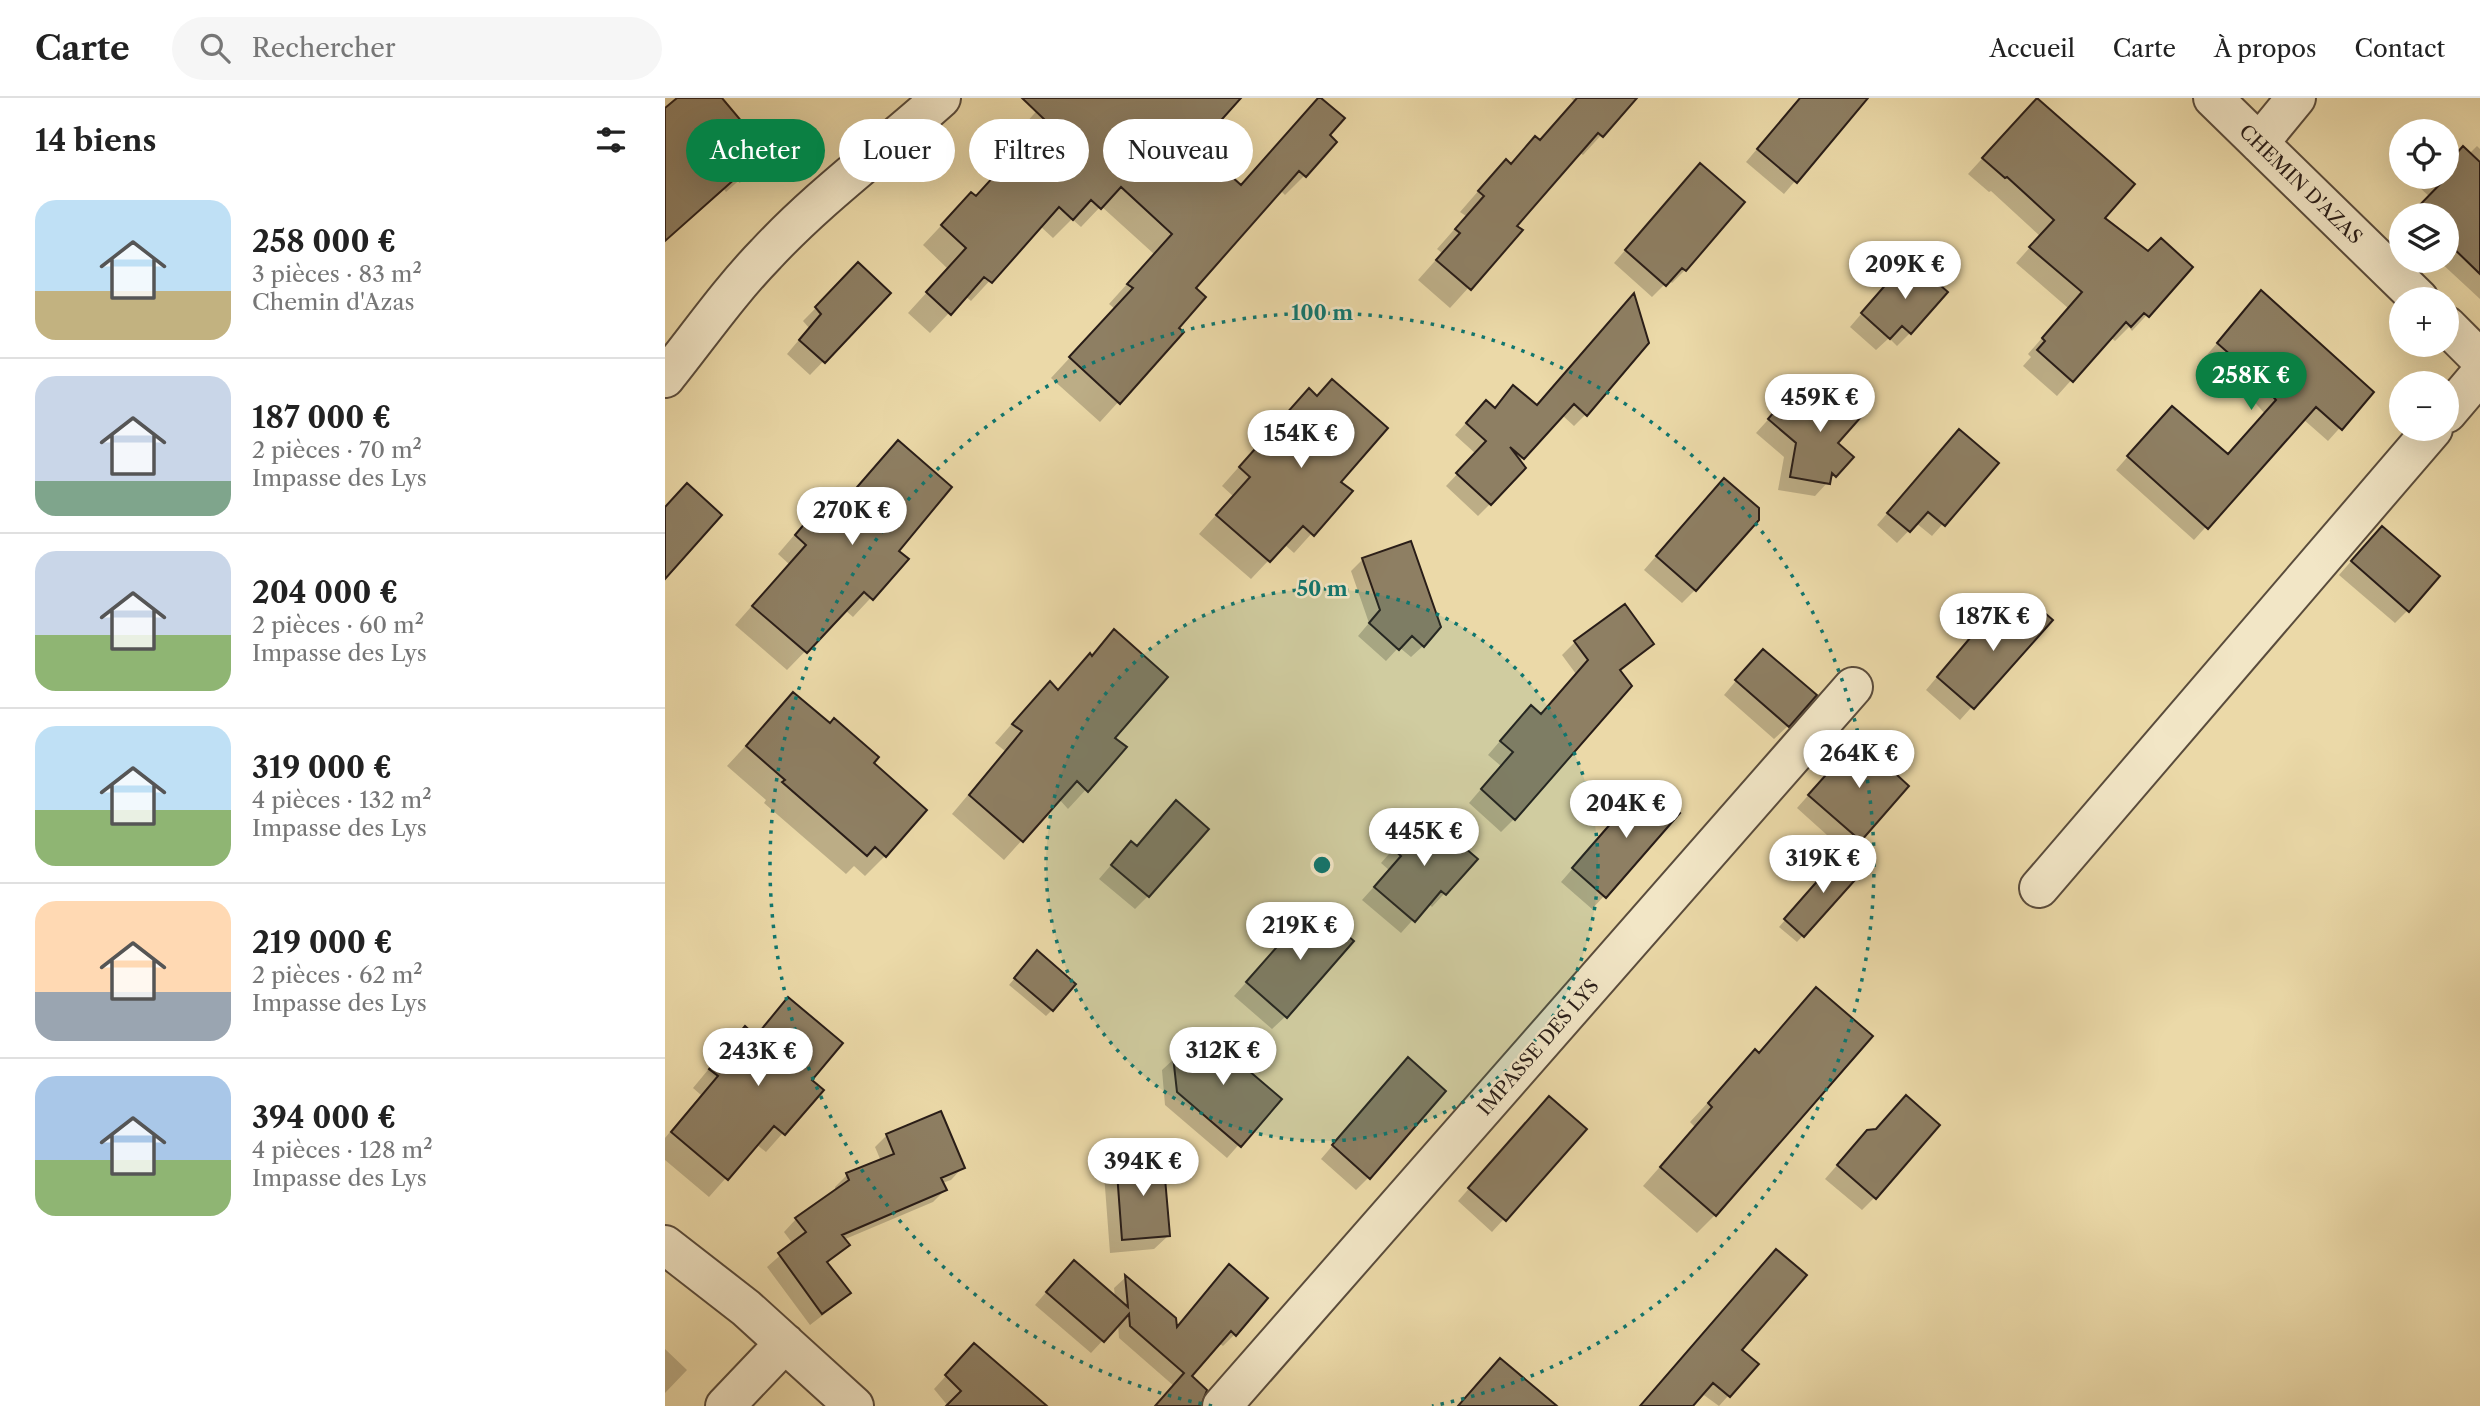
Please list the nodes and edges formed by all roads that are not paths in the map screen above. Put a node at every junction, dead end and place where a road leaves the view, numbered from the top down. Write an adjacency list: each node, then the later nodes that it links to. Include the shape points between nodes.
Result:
1 (941, 98): 9 (street, via 765,254)
2 (2213, 98): 4 (street, CHEMIN D'AZAS)
3 (2296, 98): 4 (street)
4 (2259, 143): 5 (street, CHEMIN D'AZAS)
5 (2407, 287)
6 (2459, 338): 7 (street)
7 (2480, 359)
8 (2480, 374): 10 (street)
9 (665, 378)
10 (2459, 399)
11 (2423, 441): 13 (street)
12 (1853, 687): 18 (street, IMPASSE DES LYS)
13 (2039, 888)
14 (665, 1245): 15 (street)
15 (785, 1343): 16 (street); 17 (street)
16 (725, 1406)
17 (854, 1406)
18 (1222, 1406)

